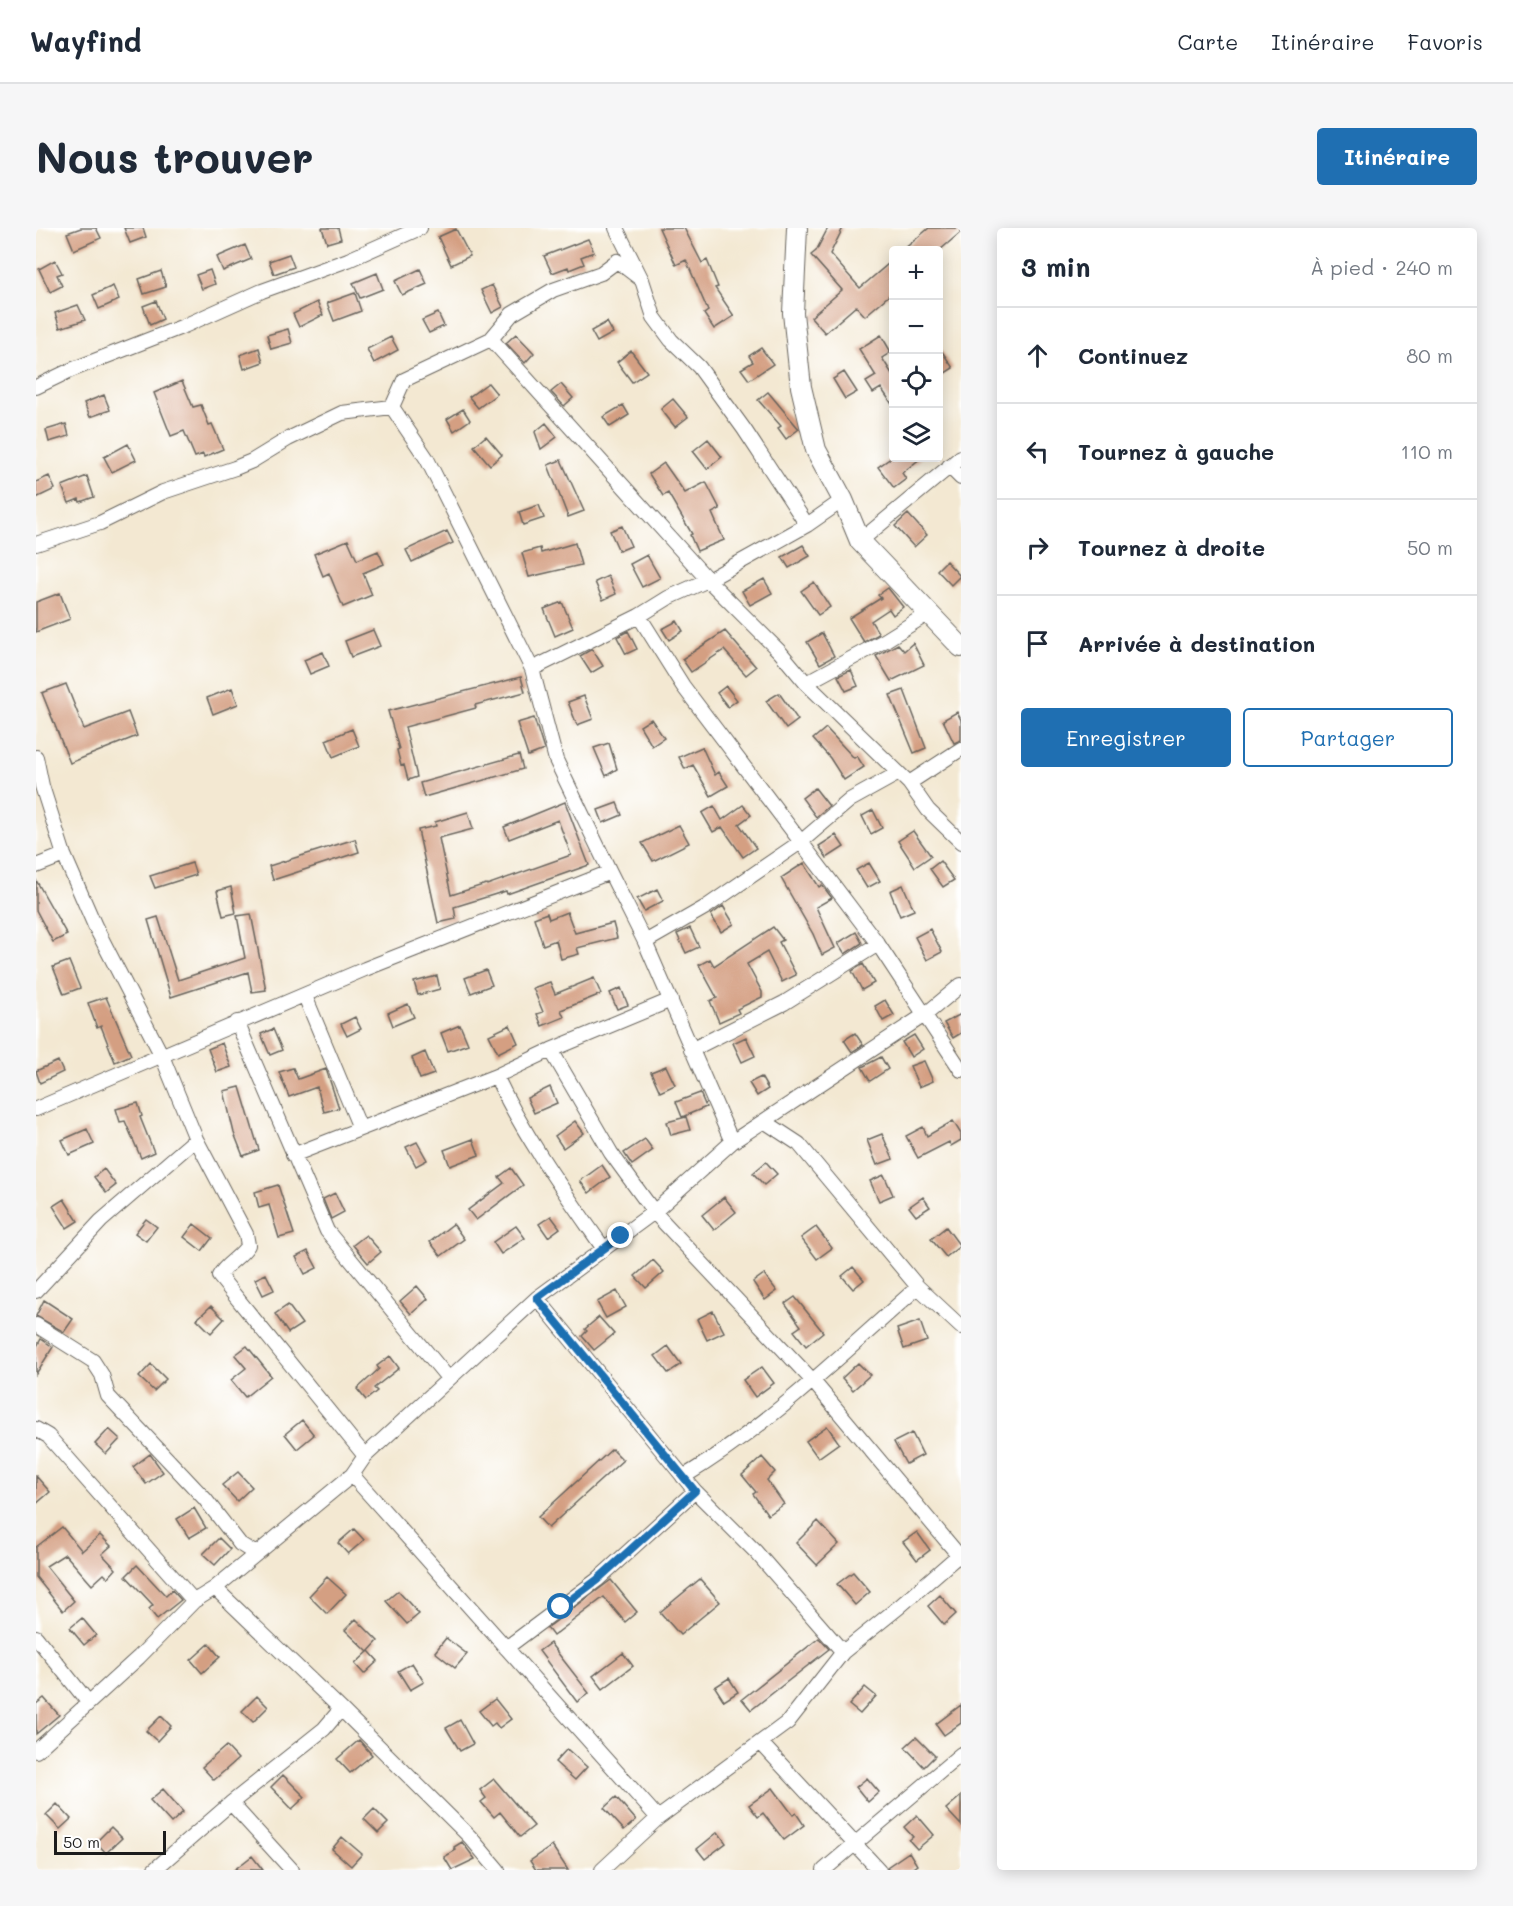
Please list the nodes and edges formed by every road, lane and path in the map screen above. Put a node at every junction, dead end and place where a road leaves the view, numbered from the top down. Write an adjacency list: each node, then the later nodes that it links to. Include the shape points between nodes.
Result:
1 (420, 228): 6 (street)
2 (616, 228): 4 (street)
3 (797, 228): 11 (street, via 793,313 801,387 816,450)
4 (642, 280): 5 (street, via 617,261 601,273 553,290 512,314); 12 (street, via 654,317 699,367)
5 (490, 339): 7 (street, via 404,380); 15 (street)
6 (36, 387)
7 (392, 407): 14 (street, via 342,413 243,465 163,492 100,523); 19 (street, via 427,459)
8 (961, 457): 9 (street)
9 (950, 466): 10 (street); 13 (street)
10 (961, 478)
11 (843, 500): 12 (street); 13 (street)
12 (807, 525): 15 (street)
13 (860, 541): 16 (street)
14 (36, 544)
15 (708, 580): 17 (street); 20 (street)
16 (928, 613): 18 (street); 20 (street)
17 (639, 616): 19 (street); 25 (street, via 682,686)
18 (961, 647)
19 (532, 669): 29 (street, via 556,760)
20 (806, 683): 23 (street)
21 (961, 749): 24 (street)
22 (36, 757): 27 (street)
23 (897, 774): 24 (street); 25 (street, via 850,800)
24 (909, 783): 26 (street, via 928,810)
25 (802, 841): 30 (street, via 706,907); 31 (street)
26 (961, 842)
27 (64, 855): 28 (street); 39 (street, via 95,926)
28 (36, 866)
29 (610, 872): 30 (street); 33 (street)
30 (645, 942): 34 (street)
31 (878, 944): 35 (street); 38 (street, via 784,1003)
32 (961, 985): 35 (street)
33 (305, 996): 36 (street); 44 (street)
34 (671, 1000): 37 (street); 38 (street)
35 (926, 1014): 40 (street); 43 (street)
36 (237, 1022): 39 (street); 47 (street)
37 (551, 1050): 41 (street); 48 (street, via 611,1153)
38 (692, 1050): 46 (street)
39 (162, 1056): 42 (street); 45 (street)
40 (961, 1070)
41 (496, 1076): 44 (street); 49 (street, via 513,1113)
42 (36, 1109)
43 (764, 1121): 46 (street); 51 (street, via 799,1144)
44 (360, 1128): 47 (street)
45 (196, 1139): 50 (street, via 101,1221); 58 (street, via 246,1234 248,1245 219,1276)
46 (732, 1142): 48 (street)
47 (293, 1155): 55 (street, via 327,1231)
48 (654, 1212): 49 (street); 56 (street)
49 (604, 1249): 52 (street)
50 (38, 1284)
51 (918, 1287): 54 (street); 56 (street)
52 (537, 1298): 55 (street); 60 (street)
53 (36, 1325): 62 (street, via 93,1362 108,1395 206,1499 240,1544)
54 (961, 1327)
55 (448, 1378): 58 (street)
56 (812, 1380): 60 (street, via 722,1454); 63 (street)
57 (36, 1429): 65 (street, via 48,1436)
58 (365, 1456): 59 (street)
59 (352, 1475): 62 (street); 67 (street)
60 (683, 1477): 61 (street)
61 (695, 1491): 67 (street, via 597,1580); 68 (street, via 756,1552)
62 (256, 1554): 64 (street)
63 (960, 1555): 68 (street)
64 (215, 1588): 65 (street); 70 (street)
65 (194, 1601): 69 (street)
66 (36, 1636): 69 (street)
67 (506, 1648): 75 (street)
68 (843, 1652): 71 (street, via 788,1722)
69 (88, 1702): 72 (street)
70 (341, 1709): 74 (street, via 324,1730); 79 (street)
71 (761, 1743): 75 (street); 76 (street)
72 (36, 1751)
73 (961, 1754): 76 (street)
74 (231, 1803): 77 (street); 78 (street)
75 (658, 1818): 80 (street)
76 (854, 1844): 81 (street); 82 (street)
77 (154, 1870)
78 (292, 1870)
79 (498, 1870)
80 (602, 1870)
81 (824, 1870)
82 (879, 1870)

